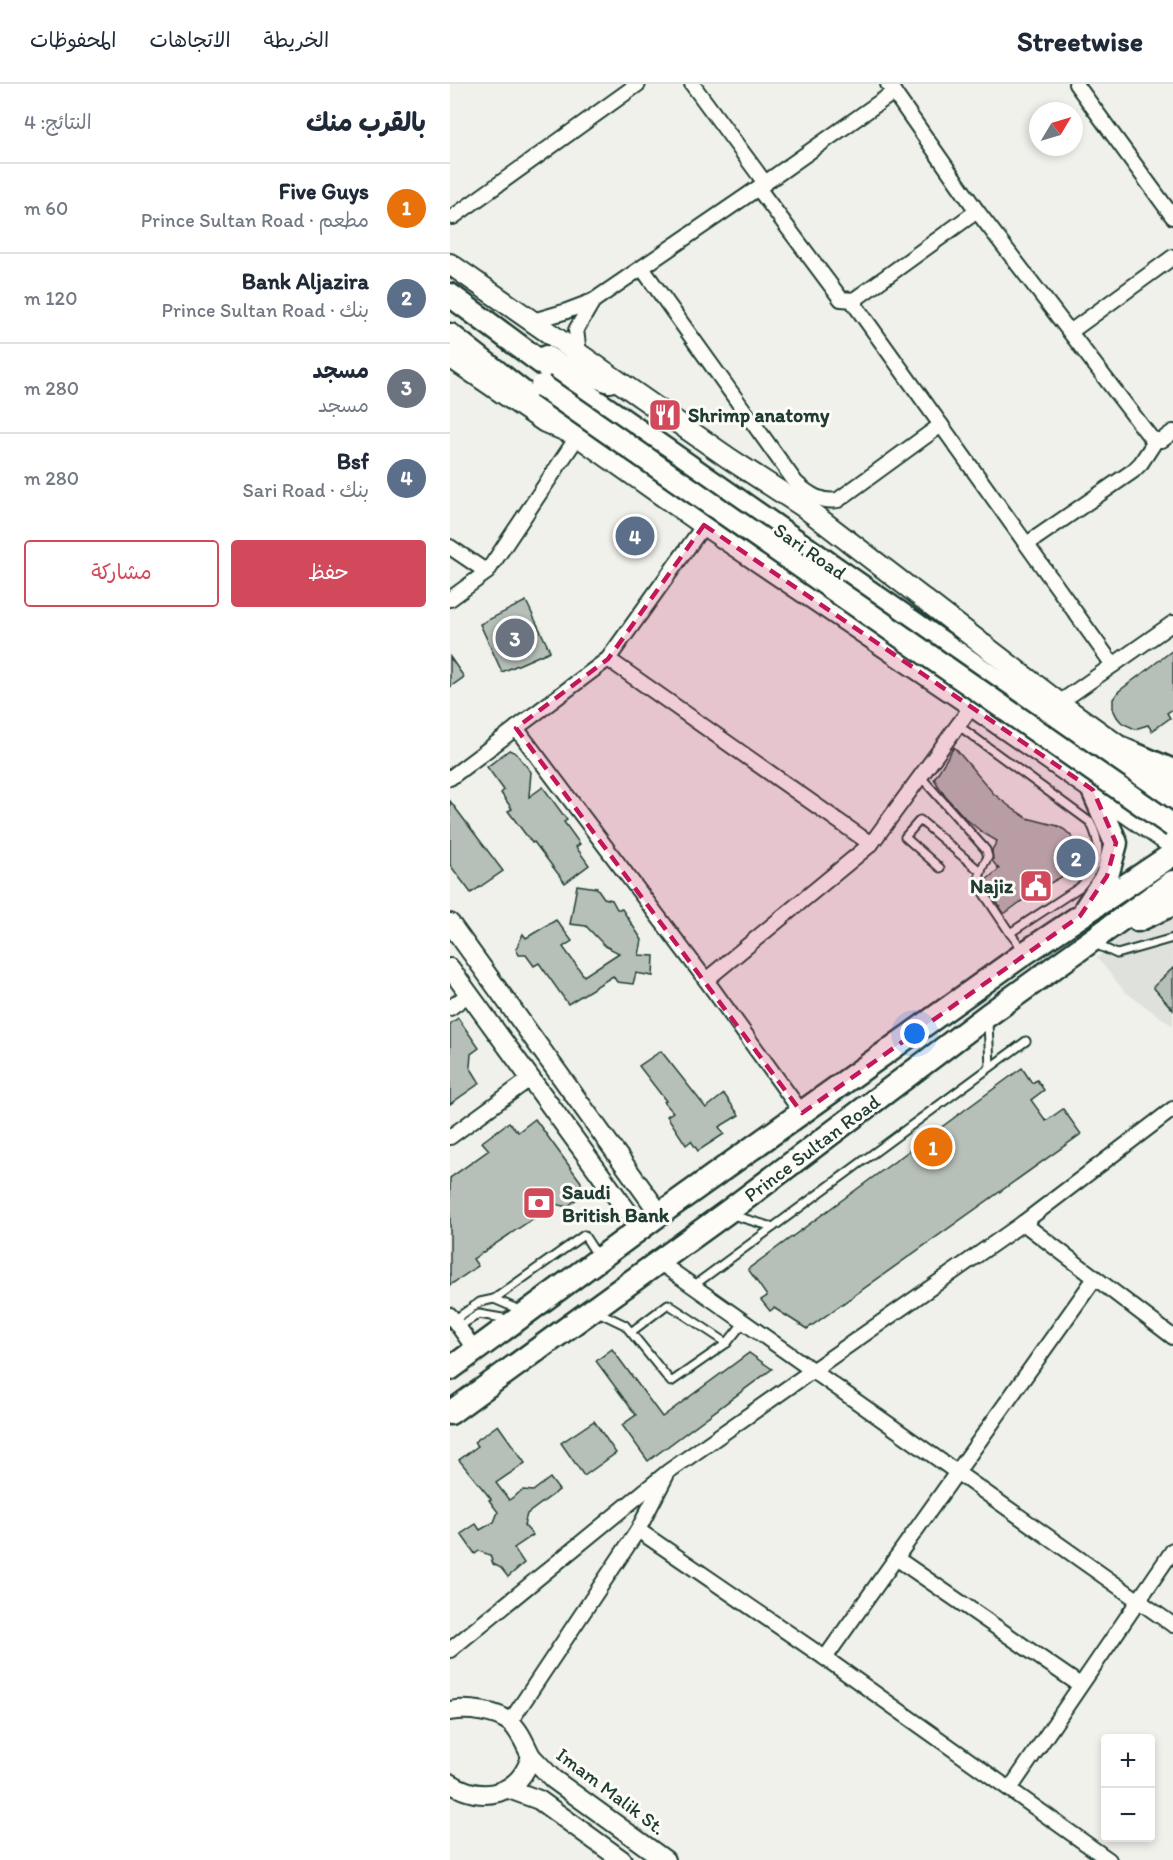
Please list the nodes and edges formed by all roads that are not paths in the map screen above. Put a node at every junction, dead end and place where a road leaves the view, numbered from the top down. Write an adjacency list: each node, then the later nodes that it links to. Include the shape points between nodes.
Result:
1 (638, 84): 8 (street)
2 (692, 84): 5 (street)
3 (1076, 84): 7 (street)
4 (891, 88): 5 (street); 6 (street)
5 (762, 186): 11 (street); 14 (street, via 841,299)
6 (977, 211): 14 (street); 18 (street)
7 (1173, 217)
8 (451, 219)
9 (1173, 257): 18 (street)
10 (450, 264): 16 (main road)
11 (642, 268): 15 (street); 24 (street, via 796,483 813,496 838,500)
12 (450, 291): 23 (main road, via 562,366)
13 (450, 295): 22 (main road, Sari Road)
14 (854, 300): 24 (street)
15 (593, 301): 16 (street); 20 (street, via 576,330)
16 (533, 321): 20 (main road)
17 (450, 327): 22 (main road, Sari Road)
18 (1070, 332): 27 (street)
19 (450, 335): 26 (main road)
20 (579, 353): 23 (main road)
21 (450, 357): 26 (main road, via 545,422)
22 (548, 379): 46 (main road, Sari Road); 48 (main road, Sari Road, bridge)
23 (630, 388): 36 (main road, via 804,507)
24 (941, 425): 29 (street)
25 (1173, 432): 27 (street)
26 (578, 436): 28 (main road); 31 (street)
27 (1156, 440): 29 (street, via 1132,471)
28 (704, 525): 34 (street); 37 (main road)
29 (1027, 544): 35 (street)
30 (450, 547): 31 (street)
31 (487, 572): 32 (street)
32 (450, 599)
33 (1173, 623): 35 (street)
34 (608, 659): 39 (street); 49 (street)
35 (1113, 665): 36 (street)
36 (1059, 703): 40 (main road)
37 (972, 706): 38 (street); 45 (main road)
38 (958, 726): 42 (street); 58 (lane, via 1090,822 1096,834 1098,848 1089,878)
39 (516, 728): 43 (street); 63 (street)
40 (1120, 748): 41 (main road); 44 (main road); 46 (main road)
41 (1173, 771)
42 (921, 777): 49 (street); 53 (lane, via 986,850 988,857)
43 (450, 778)
44 (1173, 785)
45 (1093, 789): 47 (main road, via 1156,820 1164,820); 50 (main road); 56 (main road, via 1116,843 1107,876)
46 (1173, 803)
47 (1173, 812)
48 (1173, 825)
49 (872, 844): 63 (street)
50 (1173, 845)
51 (1173, 854): 56 (main road, Prince Sultan Road)
52 (940, 868): 53 (lane, via 904,837 920,819)
53 (981, 872): 58 (lane, via 980,888)
54 (1173, 882): 60 (main road, Prince Sultan Road)
55 (1173, 904): 60 (main road)
56 (1080, 916): 61 (main road, Prince Sultan Road)
57 (450, 923): 67 (street)
58 (1010, 933): 61 (lane)
59 (1173, 938): 60 (lane, via 1117,954)
60 (1090, 941): 66 (main road, Prince Sultan Road)
61 (1025, 953): 73 (main road, Prince Sultan Road)
62 (450, 968): 64 (street)
63 (706, 980): 73 (street)
64 (469, 994): 65 (street); 69 (street)
65 (450, 1008)
66 (988, 1015): 70 (lane); 75 (main road, Prince Sultan Road)
67 (529, 1033): 69 (street); 76 (street)
68 (1026, 1041): 70 (lane)
69 (509, 1047): 71 (street)
70 (990, 1067): 78 (lane)
71 (531, 1078): 74 (street); 79 (street)
72 (1173, 1109): 77 (street)
73 (802, 1113): 76 (main road, Prince Sultan Road)
74 (450, 1137)
75 (726, 1213): 78 (lane); 81 (main road, Prince Sultan Road)
76 (660, 1214): 79 (main road, Prince Sultan Road)
77 (1023, 1223): 82 (street); 94 (street)
78 (773, 1227): 83 (lane)
79 (640, 1229): 80 (main road, Prince Sultan Road)
80 (600, 1259): 84 (lane, via 584,1234); 86 (main road, Prince Sultan Road)
81 (659, 1262): 83 (street); 85 (main road, Prince Sultan Road)
82 (1095, 1278): 90 (street); 97 (street)
83 (693, 1286): 88 (street)
84 (494, 1299): 86 (lane); 87 (lane, via 480,1302)
85 (593, 1309): 89 (lane); 95 (main road, Prince Sultan Road)
86 (521, 1316): 87 (lane, via 479,1314); 92 (main road, Prince Sultan Road)
87 (454, 1321): 92 (street)
88 (744, 1322): 91 (lane); 94 (street)
89 (631, 1332): 91 (lane, via 668,1304); 91 (lane, via 671,1382)
90 (1173, 1337)
91 (728, 1343)
92 (475, 1350): 93 (main road, Prince Sultan Road)
93 (450, 1368)
94 (812, 1370): 96 (street); 97 (street)
95 (450, 1413)
96 (669, 1471): 98 (street); 103 (street)
97 (957, 1472): 100 (street); 101 (street)
98 (638, 1530): 104 (street); 107 (street)
99 (1173, 1550): 101 (street)
100 (896, 1558): 104 (street); 105 (street)
101 (1138, 1600): 102 (street); 105 (street)
102 (1173, 1625)
103 (450, 1650)
104 (825, 1658): 111 (street)
105 (1080, 1685): 111 (street)
106 (450, 1711): 107 (street, via 475,1710)
107 (510, 1722): 108 (street, Imam Malik St.)
108 (531, 1756): 110 (street, via 527,1768); 113 (street, Imam Malik St., via 553,1779)
109 (451, 1787): 110 (street, via 482,1794)
110 (509, 1789): 112 (street, via 539,1800)
111 (1010, 1789): 114 (street)
112 (622, 1860)
113 (665, 1860)
114 (1109, 1860)

